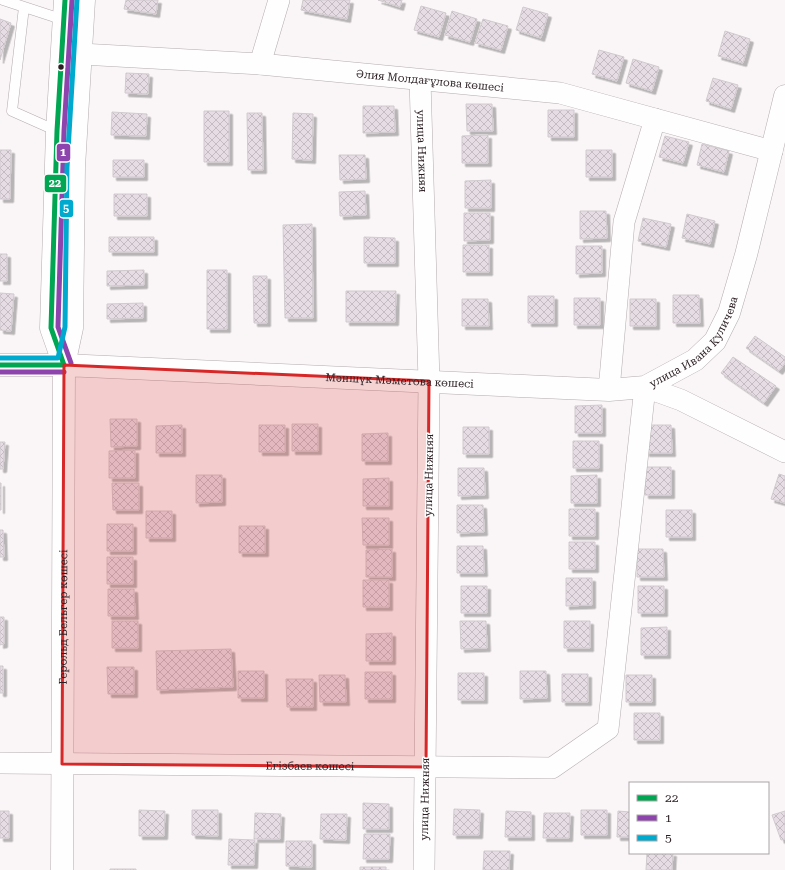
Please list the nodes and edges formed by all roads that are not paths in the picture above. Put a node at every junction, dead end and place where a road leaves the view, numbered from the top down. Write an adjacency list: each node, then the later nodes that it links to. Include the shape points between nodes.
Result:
1 (3, 0): 4 (lane)
2 (84, 0): 6 (street, Герольд Бельгер көшесі)
3 (280, 0): 7 (street)
4 (24, 7): 5 (lane); 11 (lane, via 12,111)
5 (64, 10): 11 (street, Герольд Бельгер көшесі)
6 (81, 54): 7 (street, Әлия Молдағұлова көшесі); 13 (street, Герольд Бельгер көшесі, via 74,167 72,328)
7 (260, 64): 8 (street, Әлия Молдағұлова көшесі)
8 (420, 80): 10 (street, Әлия Молдағұлова көшесі, via 560,94); 15 (street, улица Нижняя)
9 (785, 96): 12 (street, улица Ивана Куличева)
10 (656, 119): 12 (street, Әлия Молдағұлова көшесі); 17 (street, via 624,222)
11 (57, 132): 13 (street, Герольд Бельгер көшесі, via 51,328)
12 (775, 153): 16 (street, улица Ивана Куличева, via 736,289 715,341 695,360)
13 (64, 365): 14 (street, Мәншүк Мәметова көшесі); 15 (street, Мәншүк Мәметова көшесі); 21 (street, Герольд Бельгер көшесі)
14 (0, 366)
15 (430, 381): 17 (street, Мәншүк Мәметова көшесі); 22 (street, улица Нижняя)
16 (645, 387): 17 (street, Мәншүк Мәметова көшесі); 18 (street, Мәншүк Мәметова көшесі, via 681,400); 19 (street, улица Ивана Куличева)
17 (609, 390)
18 (785, 452)
19 (608, 729): 22 (street, Егізбаев көшесі, via 552,768)
20 (0, 763): 21 (street, Егізбаев көшесі)
21 (62, 764): 22 (street, Егізбаев көшесі); 23 (street, Герольд Бельгер көшесі)
22 (426, 767): 24 (street, улица Нижняя)
23 (62, 870)
24 (424, 870)

